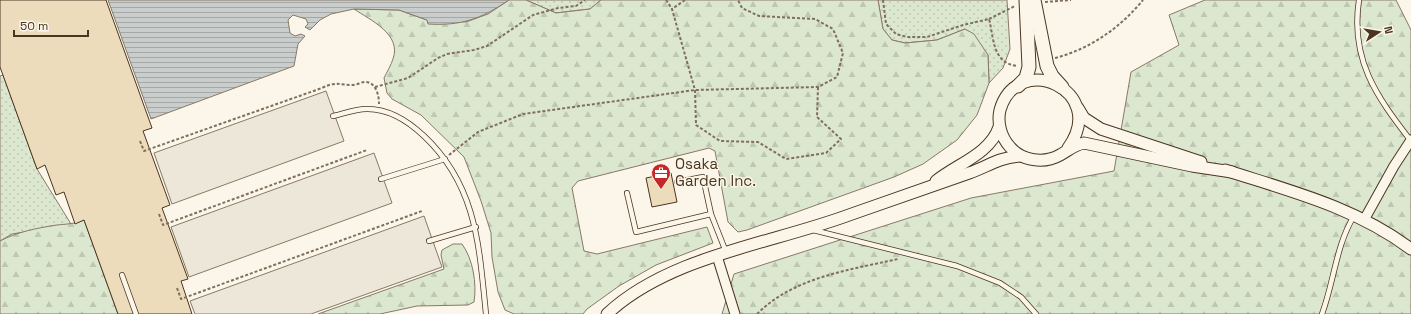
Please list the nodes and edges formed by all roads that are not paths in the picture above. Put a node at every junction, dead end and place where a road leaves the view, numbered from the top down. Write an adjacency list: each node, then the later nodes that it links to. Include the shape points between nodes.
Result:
1 (1359, 0): 9 (lane, via 1356,16 1362,60 1377,95)
2 (1038, 1): 5 (main road, via 1048,66 1052,76)
3 (1021, 3): 4 (main road, via 1030,67 1026,78)
4 (1018, 86): 5 (street, via 1040,80); 8 (street, via 1002,104)
5 (1062, 87): 6 (street)
6 (1077, 106): 10 (street, via 1078,128 1075,139); 13 (street, via 1084,118 1101,130)
7 (333, 116): 12 (lane, via 366,108 392,113 412,124)
8 (999, 127): 11 (street, via 1010,148); 16 (street, via 988,146)
9 (1411, 140): 19 (street)
10 (1068, 148): 11 (street, via 1060,155 1040,161); 13 (street, via 1092,144)
11 (1020, 156): 16 (street, via 998,159 971,172)
12 (445, 158): 14 (lane); 20 (lane, via 469,203)
13 (1232, 172): 19 (street, via 1295,191)
14 (380, 179)
15 (677, 182): 18 (lane, via 703,177)
16 (931, 185): 21 (street)
17 (627, 193): 18 (lane, via 636,232)
18 (711, 214): 24 (lane)
19 (1359, 218): 23 (street); 31 (lane, via 1346,228 1330,294)
20 (476, 227): 22 (lane); 27 (lane)
21 (807, 228): 24 (street); 30 (lane, via 957,266 1000,283 1021,297)
22 (429, 241)
23 (1411, 249)
24 (722, 255): 28 (street, via 662,278 635,293); 29 (street)
25 (122, 274): 26 (lane)
26 (136, 314)
27 (486, 314)
28 (607, 314)
29 (735, 314)
30 (1036, 314)
31 (1322, 314)

